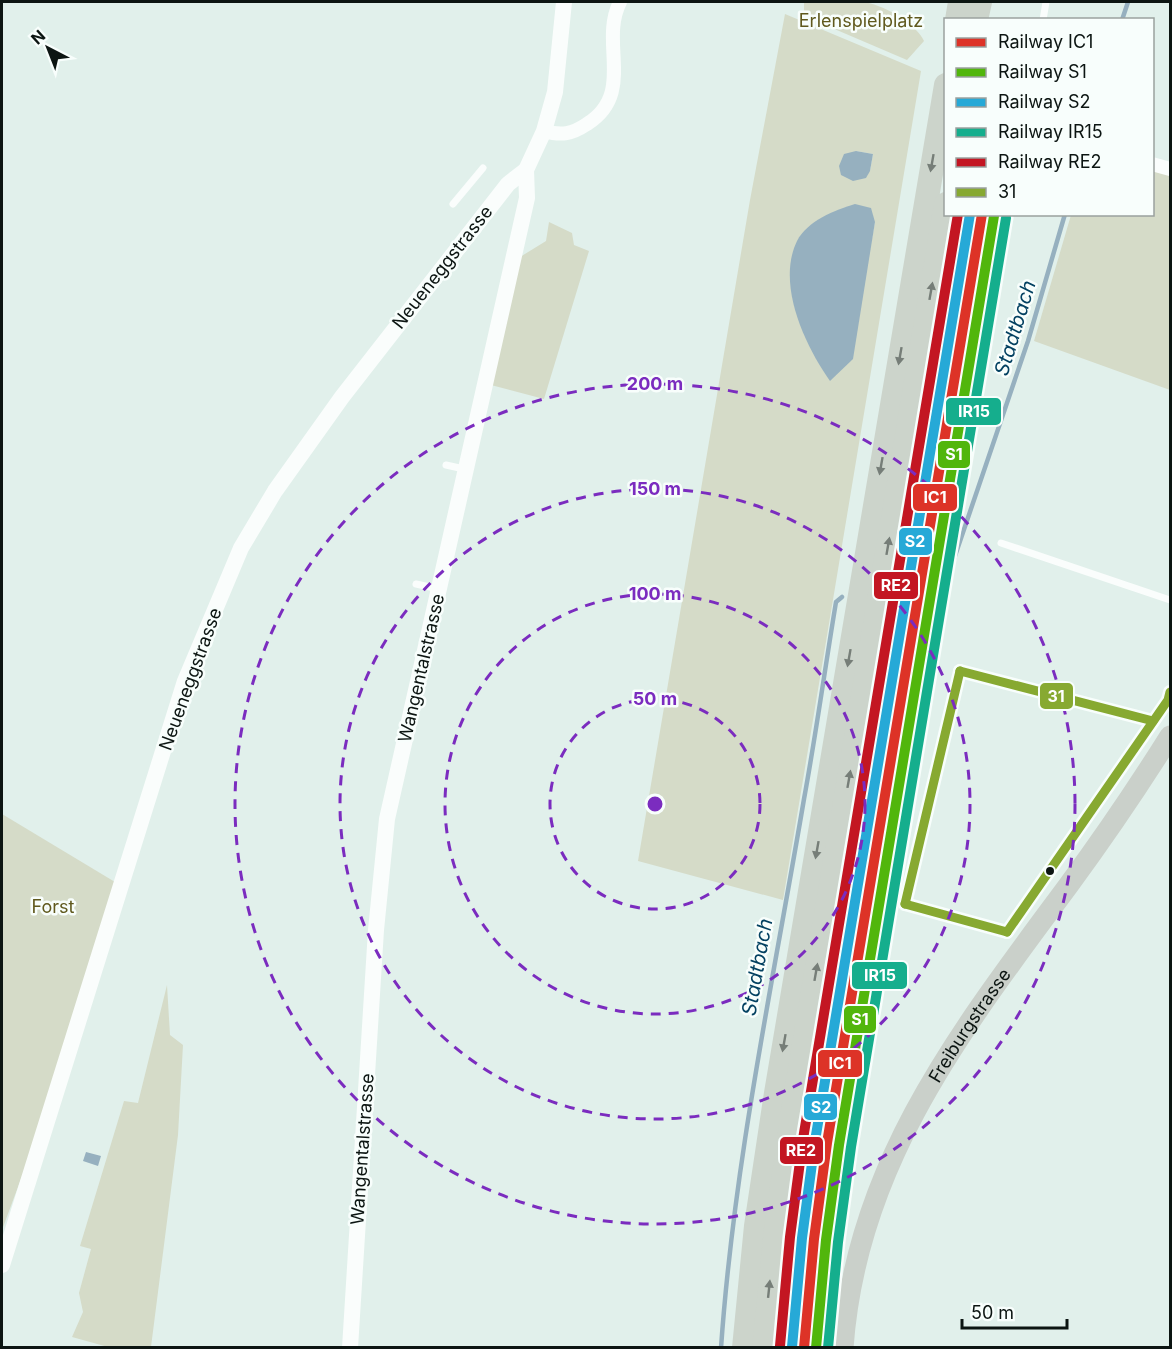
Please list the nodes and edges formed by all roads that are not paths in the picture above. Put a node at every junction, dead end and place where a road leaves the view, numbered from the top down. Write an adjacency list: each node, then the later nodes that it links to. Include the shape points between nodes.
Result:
1 (564, 2): 10 (street, Wangentalstrasse, via 558,76)
2 (620, 2): 10 (street, via 614,21 614,83 607,106 596,118 566,135)
3 (960, 2): 6 (highway)
4 (980, 2): 7 (highway)
5 (1047, 2): 8 (lane)
6 (957, 18)
7 (976, 18)
8 (1043, 18)
9 (944, 91): 28 (highway, one-way to 28, via 776,1093 756,1226)
10 (544, 131): 14 (street, Wangentalstrasse)
11 (1154, 165): 13 (street)
12 (483, 168): 15 (lane)
13 (1170, 169)
14 (526, 170): 18 (street, Wangentalstrasse, via 527,198); 26 (street, Neueneggstrasse, via 508,184 376,350 275,491 241,548 185,681)
15 (453, 204)
16 (944, 210): 29 (highway, one-way to 16, via 795,1098)
17 (446, 465): 18 (lane)
18 (465, 470): 21 (street, Wangentalstrasse)
19 (1001, 543): 22 (lane)
20 (416, 584): 21 (lane)
21 (439, 589): 27 (street, Wangentalstrasse, via 382,853)
22 (1170, 600)
23 (1170, 692): 24 (lane)
24 (1154, 721): 24 (lane, via 1007,932 905,904 960,671)
25 (1170, 736): 30 (main road, Freiburgstrasse, via 1070,883 976,1010 918,1103 885,1171 862,1237)
26 (2, 1265)
27 (350, 1347)
28 (744, 1347)
29 (764, 1347)
30 (843, 1347)

